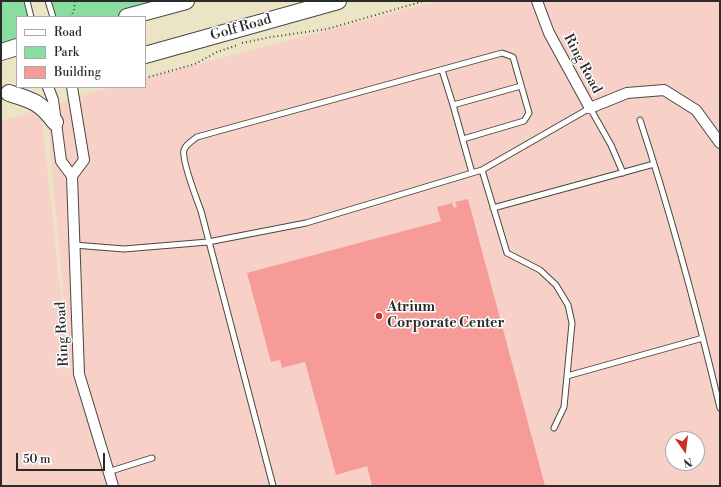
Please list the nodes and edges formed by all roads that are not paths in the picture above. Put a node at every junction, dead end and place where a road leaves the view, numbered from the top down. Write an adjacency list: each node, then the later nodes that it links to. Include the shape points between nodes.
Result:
1 (27, 1): 6 (lane)
2 (48, 1): 7 (lane)
3 (186, 1): 8 (main road)
4 (338, 1): 11 (main road, Golf Road)
5 (537, 1): 19 (street, Ring Road, via 549,33)
6 (31, 16)
7 (53, 16)
8 (131, 16)
9 (16, 47): 10 (main road)
10 (1, 52)
11 (146, 55)
12 (442, 70): 13 (lane, via 502,53 513,57); 18 (lane); 30 (lane, via 197,137 186,145 183,152)
13 (521, 86): 18 (lane); 22 (lane, via 529,113 524,121)
14 (27, 88): 17 (main road)
15 (48, 88): 21 (street)
16 (72, 88): 28 (street, via 84,160)
17 (5, 94): 21 (main road, via 35,101 45,108)
18 (453, 105): 22 (lane)
19 (590, 108): 23 (street, Ring Road, via 627,92 664,90 696,110); 25 (lane); 26 (lane)
20 (640, 120): 24 (lane)
21 (55, 122): 28 (street, via 61,161)
22 (463, 139): 27 (lane)
23 (720, 143)
24 (654, 164): 26 (lane); 32 (lane)
25 (482, 170): 27 (lane); 29 (lane)
26 (623, 172): 29 (lane)
27 (472, 173): 30 (lane, via 306,223)
28 (72, 176): 31 (street, Ring Road)
29 (494, 208): 33 (lane, via 506,253 540,270 556,285 568,305 572,323)
30 (208, 242): 31 (lane, via 124,249); 39 (lane)
31 (73, 245): 37 (street, Ring Road, via 80,374)
32 (703, 338): 33 (lane); 34 (lane)
33 (567, 376): 35 (lane, via 564,407)
34 (720, 408)
35 (554, 428)
36 (152, 458): 37 (lane)
37 (108, 472): 38 (street, Ring Road)
38 (113, 486)
39 (273, 486)

